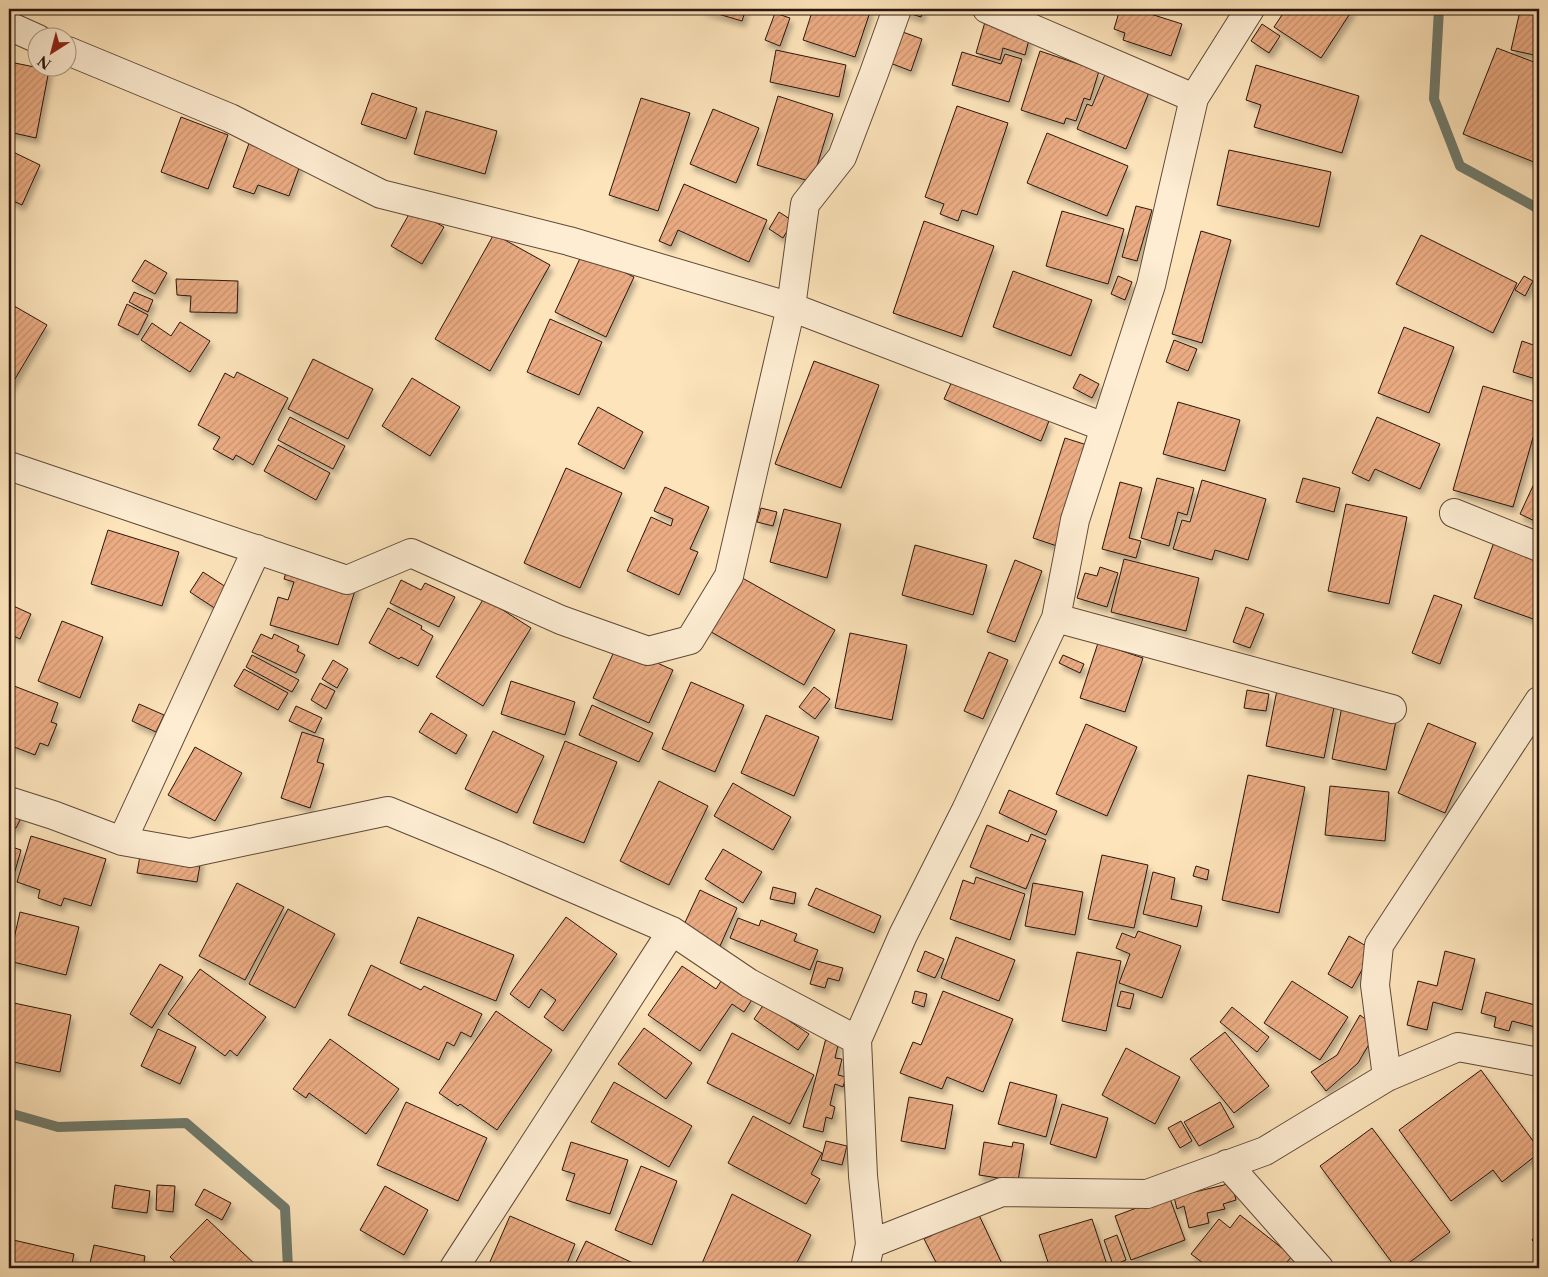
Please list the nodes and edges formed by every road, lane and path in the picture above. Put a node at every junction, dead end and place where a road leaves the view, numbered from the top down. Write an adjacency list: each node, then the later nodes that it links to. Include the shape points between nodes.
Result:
1 (897, 9): 8 (street, via 842,157 805,204)
2 (987, 9): 7 (street)
3 (1250, 9): 7 (street)
4 (9, 26): 5 (street)
5 (28, 35)
6 (78, 56): 8 (street, via 230,118 381,194 569,241)
7 (1194, 98): 9 (street, via 1151,285)
8 (791, 307): 9 (street); 13 (street, via 729,576 690,640 648,651 561,620 411,553 346,580)
9 (1104, 427): 14 (street, via 1075,520)
10 (9, 466): 13 (street)
11 (1454, 513): 12 (street)
12 (1539, 547)
13 (257, 549): 18 (street)
14 (1056, 618): 16 (street); 20 (street, via 903,935)
15 (1539, 701): 22 (street, via 1379,945 1375,985)
16 (1392, 709)
17 (9, 801): 18 (street)
18 (122, 841): 19 (street, via 190,853 388,811)
19 (672, 931): 20 (street, via 749,984); 25 (street)
20 (857, 1040): 24 (street)
21 (1539, 1062): 22 (street, via 1458,1047)
22 (1387, 1077): 23 (street, via 1265,1151)
23 (1227, 1164): 24 (street, via 1147,1194 1002,1192); 26 (street)
24 (868, 1256)
25 (454, 1268)
26 (1318, 1268)

